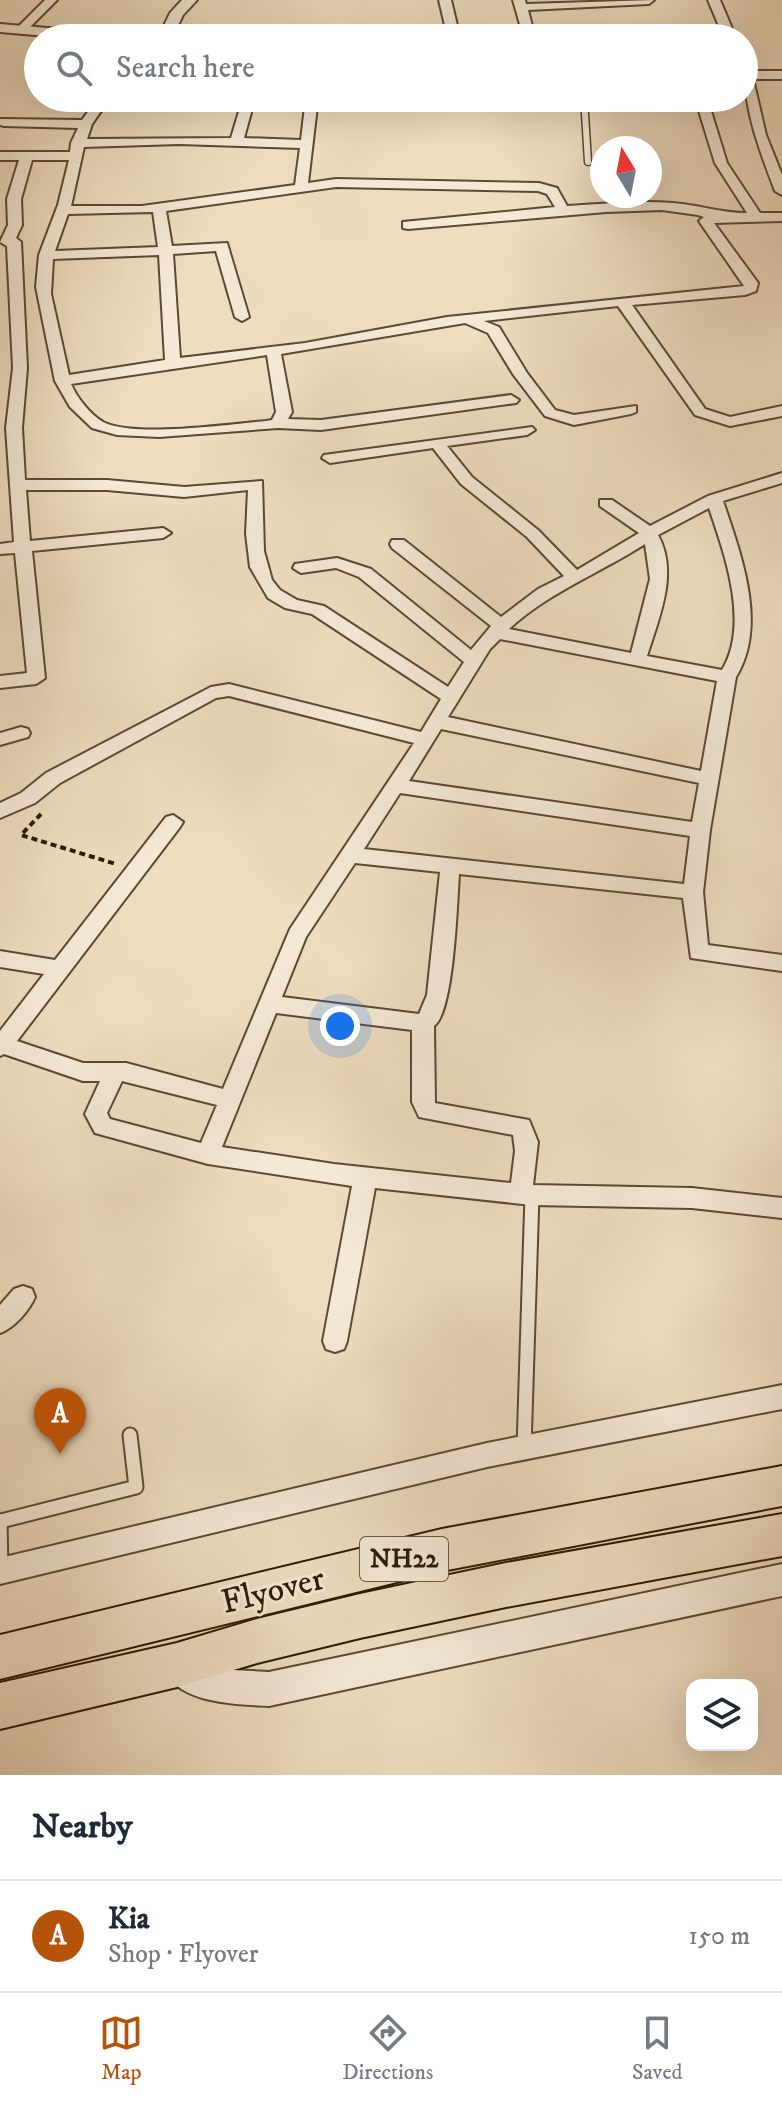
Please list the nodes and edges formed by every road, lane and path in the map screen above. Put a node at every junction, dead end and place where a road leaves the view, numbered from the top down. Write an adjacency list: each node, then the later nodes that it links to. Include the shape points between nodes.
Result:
1 (51, 0): 7 (street)
2 (190, 0): 8 (street)
3 (445, 0): 9 (street)
4 (714, 0): 12 (street)
5 (521, 3): 6 (street); 10 (street)
6 (653, 6): 11 (street)
7 (27, 24)
8 (172, 24)
9 (451, 24)
10 (526, 24)
11 (665, 24)
12 (724, 24)
13 (24, 27): 15 (street)
14 (0, 28): 15 (street)
15 (21, 30): 16 (street)
16 (24, 30)
17 (758, 74): 18 (street)
18 (782, 75)
19 (94, 112): 26 (street)
20 (245, 112): 27 (street)
21 (310, 112): 28 (street)
22 (585, 112): 32 (lane)
23 (705, 112): 42 (street, via 721,163)
24 (754, 112): 36 (street)
25 (4, 122): 26 (street)
26 (85, 124): 29 (street)
27 (236, 143): 28 (street); 29 (street, via 179,140)
28 (306, 144): 35 (street)
29 (76, 150): 31 (street); 38 (street)
30 (0, 156): 31 (street)
31 (27, 156): 34 (street)
32 (588, 162)
33 (0, 181): 34 (street)
34 (19, 181): 44 (street, via 15,225)
35 (301, 190): 37 (street); 39 (street, via 348,183 539,187 552,191)
36 (782, 191)
37 (159, 208): 38 (street); 45 (street)
38 (63, 210): 44 (street)
39 (563, 210): 40 (street, via 682,206); 43 (street)
40 (716, 217): 42 (street); 46 (street, via 706,221 708,228 751,288)
41 (782, 217): 42 (street)
42 (757, 218)
43 (408, 225)
44 (25, 244): 45 (street); 51 (street, via 43,294); 59 (street, via 20,383)
45 (166, 251): 47 (street, via 222,246); 50 (street)
46 (622, 301): 48 (street); 54 (street, via 707,417 727,423)
47 (242, 317)
48 (467, 319): 49 (street); 53 (street, via 494,330 550,413 574,420)
49 (273, 350): 50 (street); 55 (street, via 284,412)
50 (173, 364): 51 (street)
51 (62, 381): 55 (street, via 100,427 176,430)
52 (511, 400): 55 (street, via 321,425)
53 (631, 409)
54 (782, 411)
55 (278, 423)
56 (527, 430): 57 (street)
57 (437, 443): 58 (street); 70 (street, via 464,481 527,528)
58 (330, 458)
59 (8, 459): 61 (street)
60 (782, 478): 62 (street)
61 (17, 485): 67 (street); 76 (street, via 124,485 184,492 256,484 256,567 268,591 294,606 318,610)
62 (714, 499): 65 (street); 74 (street, via 743,627 742,646)
63 (606, 503): 65 (street)
64 (163, 533): 67 (street)
65 (648, 533): 70 (street); 73 (street, via 658,585)
66 (398, 544): 71 (street)
67 (22, 545): 68 (street); 75 (street, via 36,678)
68 (0, 549)
69 (301, 568): 72 (street, via 337,563 365,573)
70 (574, 577): 71 (street)
71 (498, 629): 72 (street); 73 (street)
72 (473, 660): 76 (street)
73 (637, 661): 74 (street)
74 (727, 677): 81 (street)
75 (0, 682)
76 (450, 697): 77 (street)
77 (435, 721): 80 (street); 81 (street)
78 (21, 733): 79 (street)
79 (0, 739)
80 (425, 739): 82 (street); 83 (street, via 229,690 211,693)
81 (709, 779): 86 (street)
82 (396, 786): 86 (street); 87 (street)
83 (0, 811)
84 (41, 814): 89 (path, via 21,835)
85 (173, 822): 89 (street)
86 (700, 830): 90 (street)
87 (348, 855): 88 (street); 94 (street, via 297,935)
88 (450, 866): 90 (street); 95 (street, via 436,1010)
89 (138, 870): 93 (street)
90 (693, 892): 92 (street, via 698,952)
91 (0, 959): 93 (street)
92 (782, 963)
93 (60, 969): 96 (street)
94 (270, 1004): 95 (street); 98 (street)
95 (423, 1022): 101 (street, via 427,1111 521,1127 527,1147)
96 (1, 1045): 97 (street, via 83,1072)
97 (115, 1072): 98 (street); 99 (street, via 96,1114 103,1126)
98 (230, 1100): 99 (street)
99 (208, 1154): 100 (street)
100 (365, 1178): 101 (street); 105 (street)
101 (526, 1194): 102 (street, via 692,1198); 108 (lane)
102 (782, 1208)
103 (23, 1297): 104 (street)
104 (0, 1322)
105 (335, 1341)
106 (782, 1397): 108 (street)
107 (130, 1435): 110 (lane, via 136,1487)
108 (524, 1448): 112 (street)
109 (782, 1486): 114 (highway, Flyover / NH22, via 442,1550)
110 (1, 1521): 112 (lane)
111 (782, 1535): 115 (highway, Flyover / NH22, via 506,1585 257,1641)
112 (0, 1571)
113 (782, 1580): 115 (street, via 269,1689 212,1686)
114 (15, 1654)
115 (177, 1665): 116 (highway, NH22)
116 (0, 1706)

